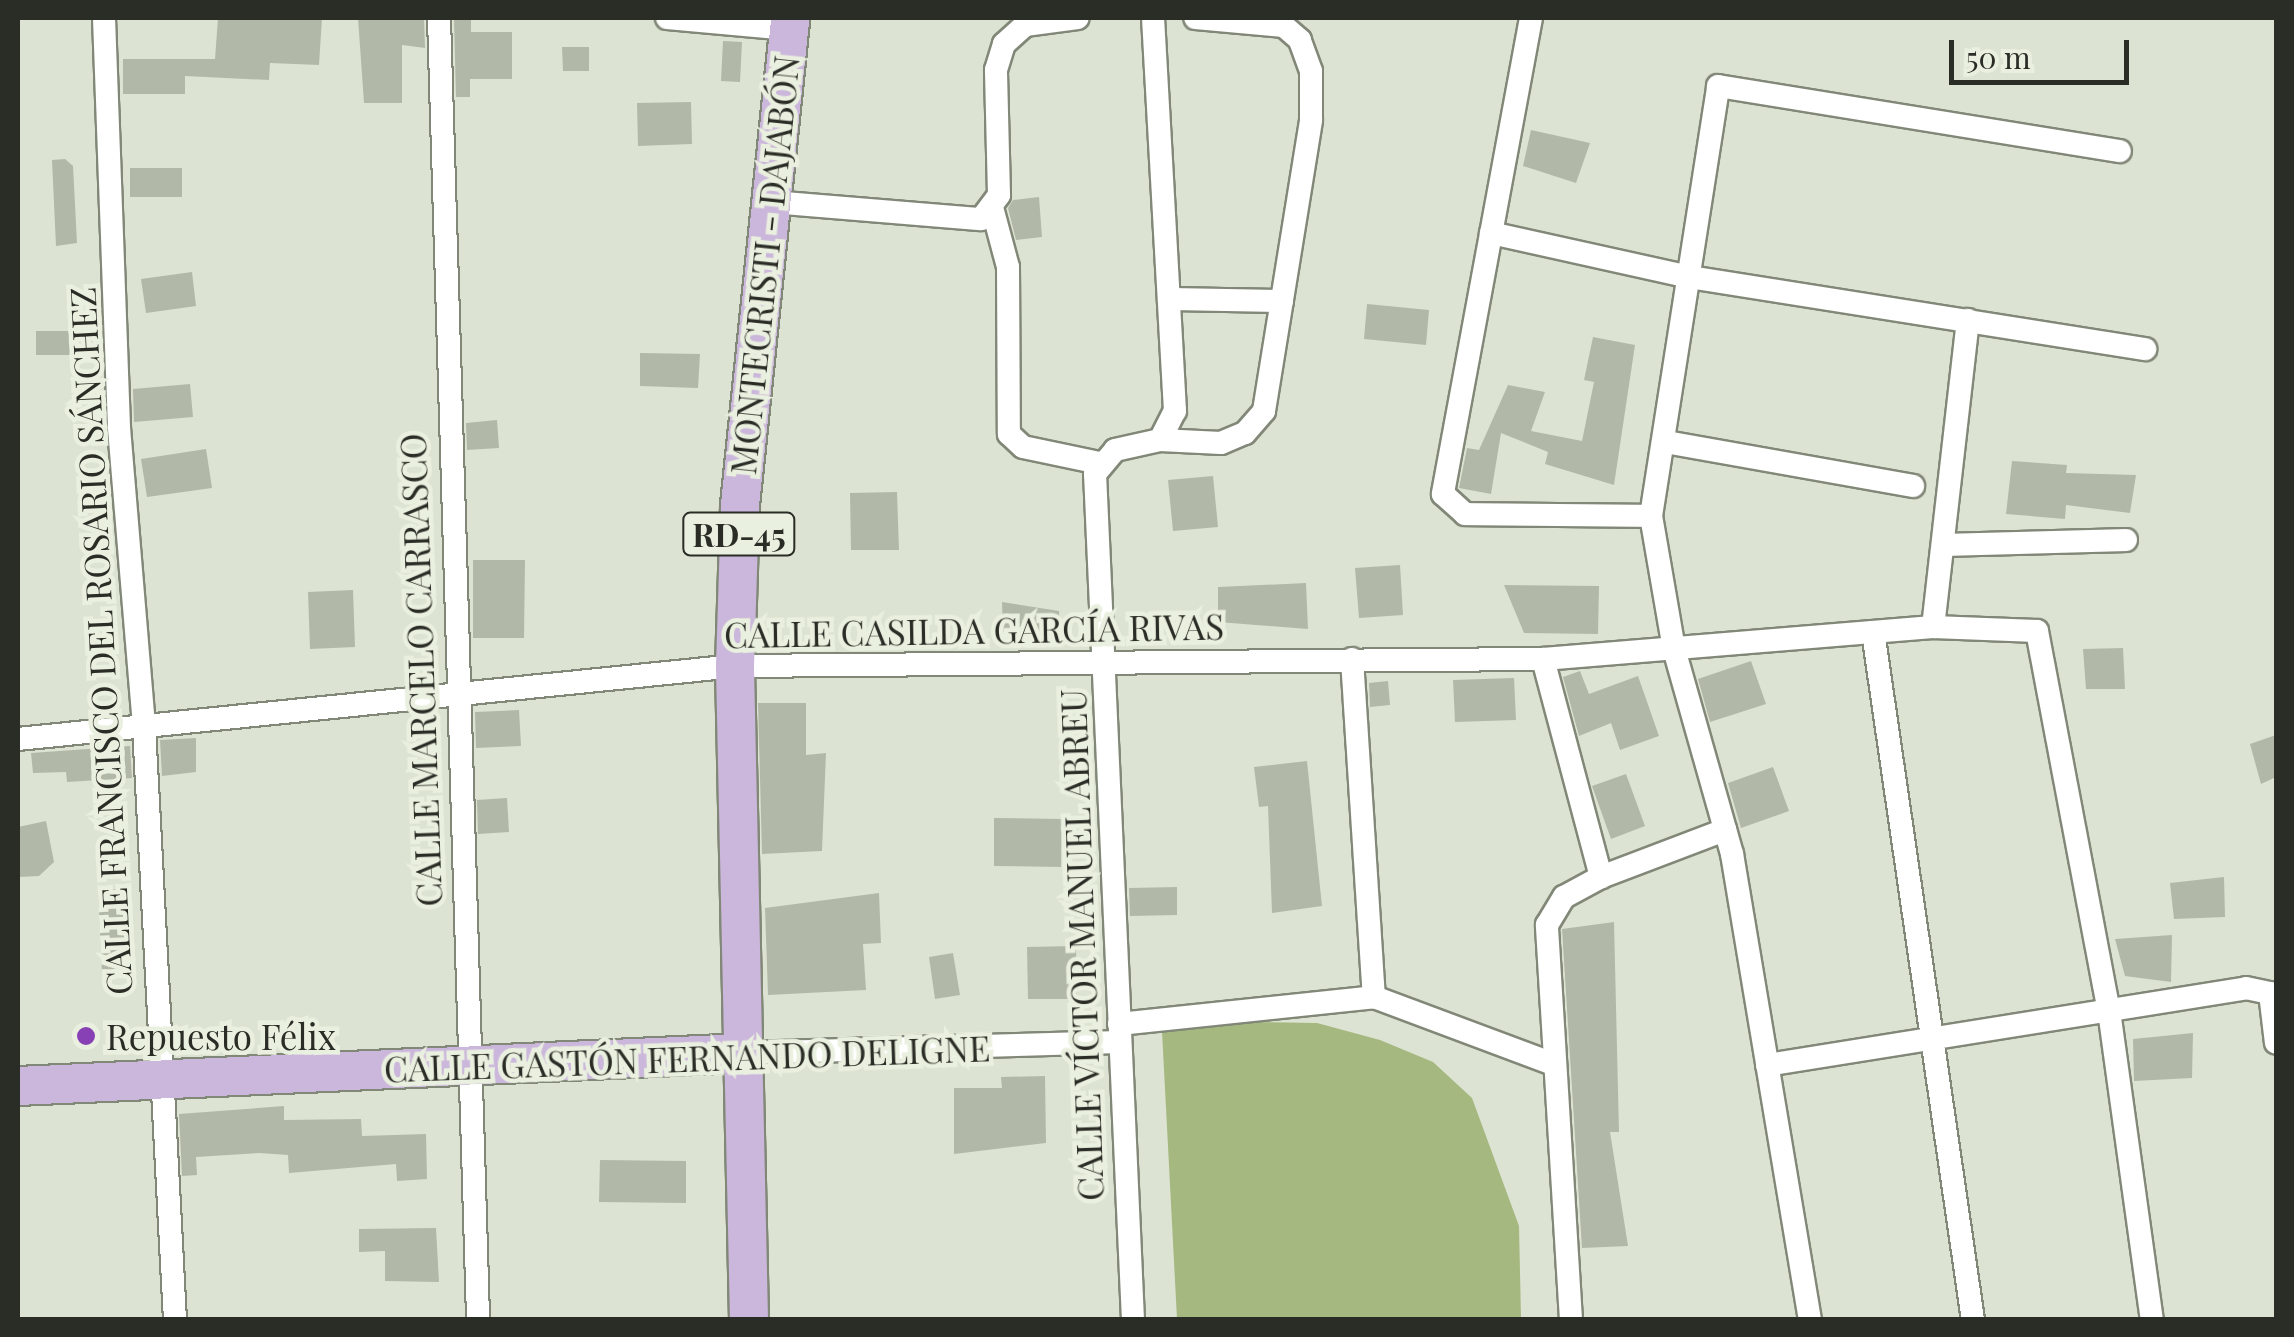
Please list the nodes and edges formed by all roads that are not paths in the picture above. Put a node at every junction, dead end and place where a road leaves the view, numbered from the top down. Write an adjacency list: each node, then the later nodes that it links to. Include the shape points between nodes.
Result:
1 (104, 18): 33 (street, CALLE FRANCISCO DEL ROSARIO SÁNCHEZ, via 119,428)
2 (439, 18): 32 (street, CALLE MARCELO CARRASCO)
3 (667, 18): 8 (street)
4 (1078, 18): 11 (street, via 1026,26 1004,44 996,70)
5 (1153, 18): 14 (street)
6 (1195, 18): 15 (street, via 1284,26 1300,40 1311,72 1312,120)
7 (1531, 18): 12 (street)
8 (789, 23): 10 (main road, MONTECRISTI - DAJABÓN / RD-45)
9 (2120, 152): 13 (street, via 1718,86)
10 (772, 202): 11 (street, via 968,221); 31 (main road, MONTECRISTI - DAJABÓN / RD-45, via 740,505)
11 (993, 211): 20 (street, via 1008,267 1009,434 1023,447)
12 (1491, 233): 13 (street); 22 (street, via 1442,482 1448,505 1465,514)
13 (1690, 277): 16 (street); 19 (street)
14 (1169, 299): 15 (street); 18 (street, via 1175,411)
15 (1282, 301): 18 (street, via 1264,411 1245,433 1199,445)
16 (1968, 320): 17 (street); 24 (street)
17 (2146, 348)
18 (1160, 440): 20 (street, via 1115,450)
19 (1666, 442): 21 (street); 22 (street)
20 (1099, 463): 30 (street, CALLE VÍCTOR MANUEL ABREU)
21 (1913, 486)
22 (1651, 516): 27 (street)
23 (2126, 540): 24 (street)
24 (1944, 545): 25 (street)
25 (1933, 626): 26 (street, CALLE CASILDA GARCÍA RIVAS); 39 (street, CALLE CASILDA GARCÍA RIVAS, via 2037,631)
26 (1872, 632): 27 (street, CALLE CASILDA GARCÍA RIVAS); 41 (street)
27 (1674, 650): 29 (street, CALLE CASILDA GARCÍA RIVAS); 35 (street)
28 (1352, 659): 29 (street, CALLE CASILDA GARCÍA RIVAS); 30 (street, CALLE CASILDA GARCÍA RIVAS); 38 (street)
29 (1543, 659): 36 (street)
30 (1104, 664): 31 (street, CALLE CASILDA GARCÍA RIVAS); 40 (street, CALLE VÍCTOR MANUEL ABREU)
31 (735, 666): 32 (street, CALLE CASILDA GARCÍA RIVAS); 43 (main road, MONTECRISTI - DAJABÓN / RD-45)
32 (454, 692): 33 (street, CALLE CASILDA GARCÍA RIVAS); 46 (street, CALLE MARCELO CARRASCO)
33 (144, 727): 34 (street, CALLE CASILDA GARCÍA RIVAS); 47 (street, CALLE FRANCISCO DEL ROSARIO SÁNCHEZ)
34 (18, 739)
35 (1725, 830): 36 (street); 45 (street)
36 (1601, 877): 44 (street, via 1554,908 1547,925)
37 (2273, 992): 39 (street, via 2246,988); 42 (street)
38 (1374, 997): 40 (street, CALLE GASTÓN FERNANDO DELIGNE); 44 (street)
39 (2109, 1011): 41 (street); 56 (street)
40 (1118, 1033): 43 (street, CALLE GASTÓN FERNANDO DELIGNE); 52 (street, CALLE VÍCTOR MANUEL ABREU)
41 (1938, 1040): 45 (street); 55 (street)
42 (2276, 1043)
43 (745, 1052): 46 (main road, CALLE GASTÓN FERNANDO DELIGNE); 51 (main road, RD-45)
44 (1553, 1064): 53 (street)
45 (1768, 1065): 54 (street)
46 (467, 1067): 47 (main road, CALLE GASTÓN FERNANDO DELIGNE); 50 (street, CALLE MARCELO CARRASCO)
47 (160, 1082): 48 (main road, CALLE GASTÓN FERNANDO DELIGNE); 49 (street, CALLE FRANCISCO DEL ROSARIO SÁNCHEZ)
48 (18, 1086)
49 (175, 1320)
50 (478, 1320)
51 (749, 1320)
52 (1133, 1320)
53 (1572, 1320)
54 (1810, 1320)
55 (1973, 1320)
56 (2152, 1320)

